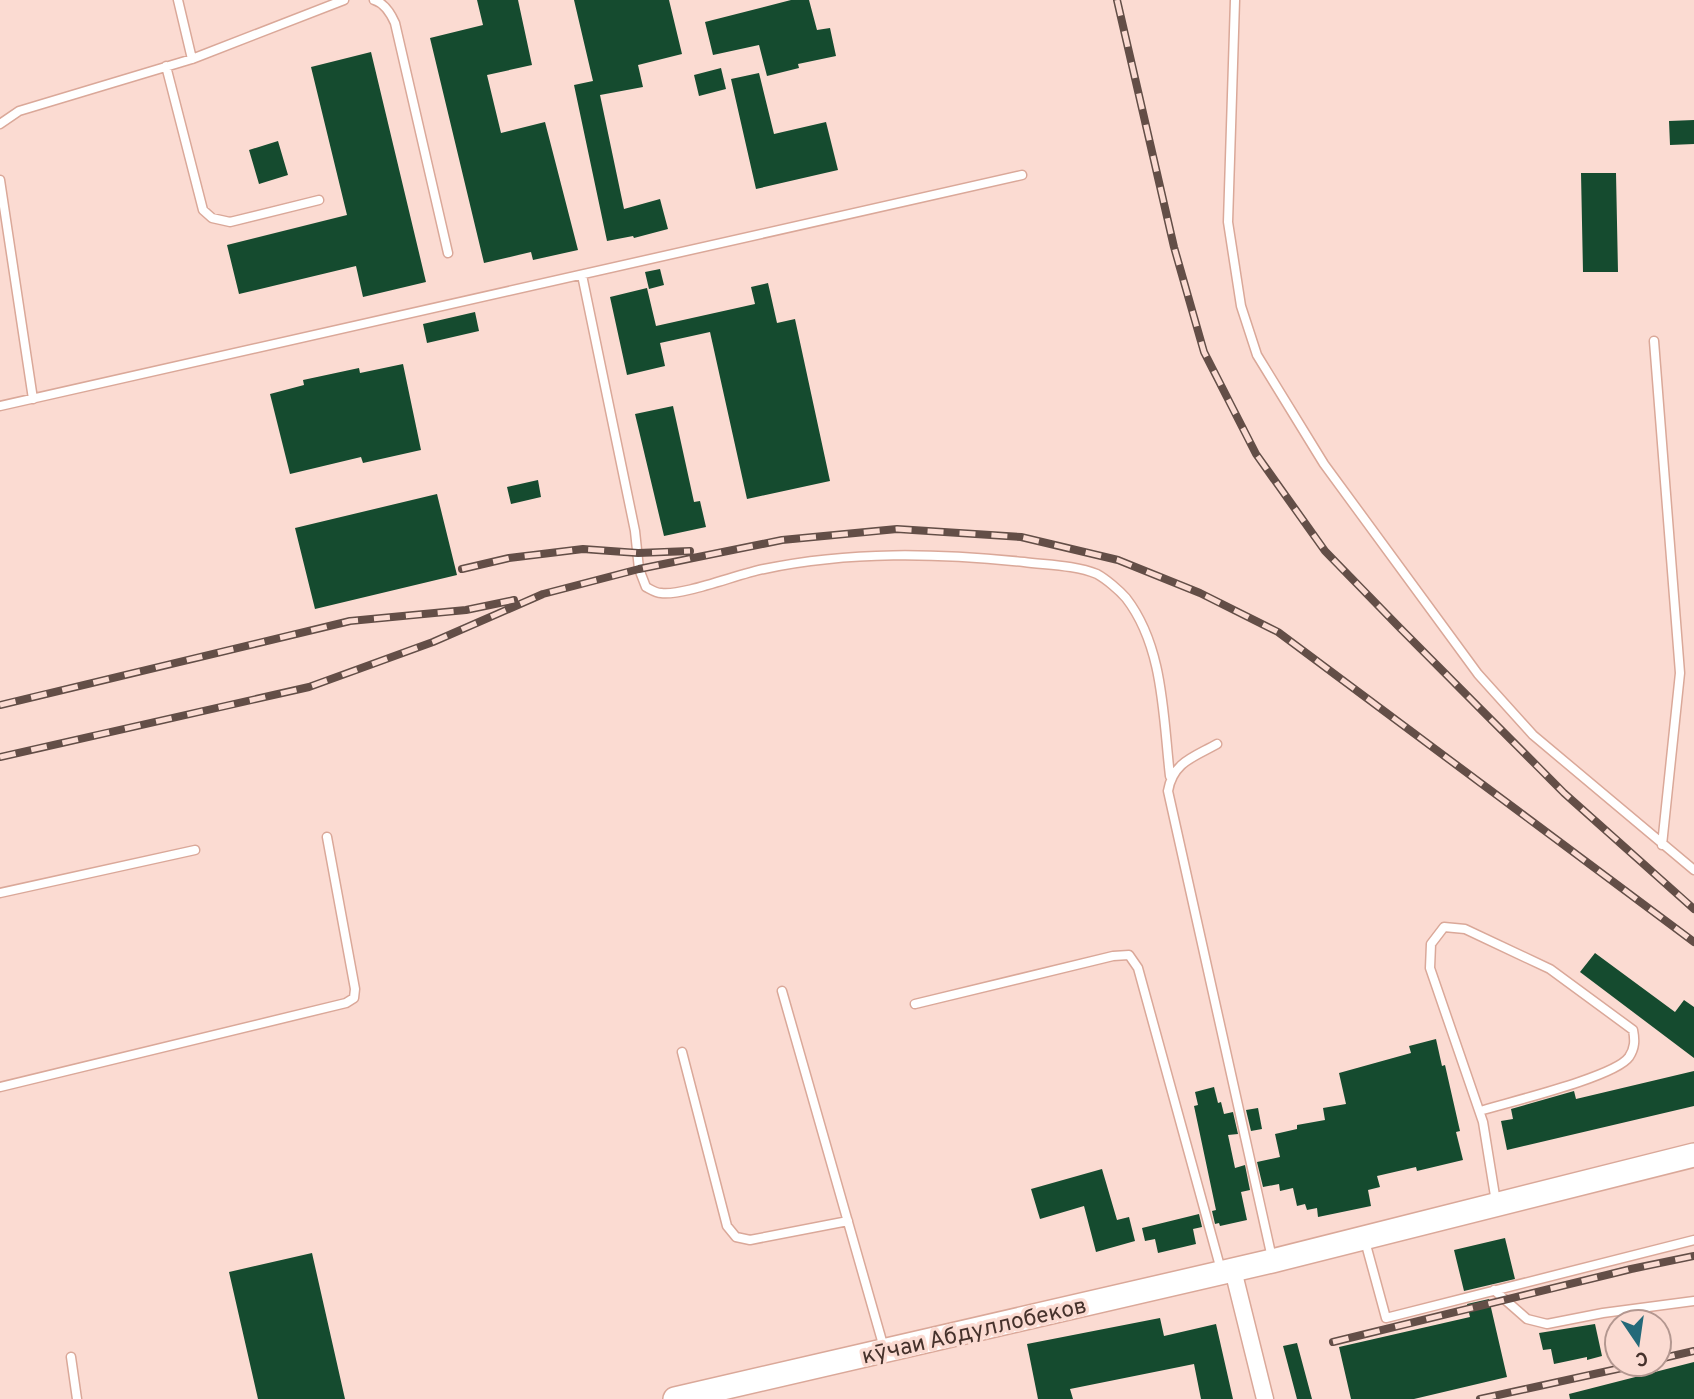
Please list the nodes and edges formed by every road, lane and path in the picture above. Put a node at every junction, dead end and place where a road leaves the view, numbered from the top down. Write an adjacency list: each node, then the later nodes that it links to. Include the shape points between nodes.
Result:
1 (178, 0): 5 (lane)
2 (344, 0): 5 (lane)
3 (374, 0): 11 (lane, via 396,23)
4 (1235, 0): 19 (lane, via 1228,222 1241,306 1257,355 1324,464 1478,674 1533,735)
5 (191, 59): 6 (lane)
6 (166, 66): 7 (lane, via 19,111); 10 (lane, via 204,210 212,218 230,222)
7 (0, 124)
8 (1022, 175): 12 (lane)
9 (0, 180): 14 (lane)
10 (319, 200)
11 (448, 253)
12 (582, 275): 14 (lane); 17 (lane, via 646,587 674,593 826,557 909,554 970,556 1099,575 1124,596 1151,646)
13 (1654, 341): 19 (lane, via 1680,673)
14 (33, 399): 15 (lane)
15 (0, 406)
16 (1217, 744): 17 (lane)
17 (1170, 776): 33 (lane, via 1174,827)
18 (327, 837): 26 (lane, via 354,998)
19 (1662, 845): 21 (lane)
20 (195, 850): 22 (lane)
21 (1694, 870)
22 (0, 893)
23 (782, 991): 30 (lane)
24 (915, 1004): 34 (lane, via 1129,955 1138,968)
25 (682, 1052): 30 (lane, via 727,1226 736,1237 750,1240)
26 (0, 1087)
27 (1480, 1111): 27 (lane, via 1430,968 1431,944 1444,927 1465,929 1550,969 1633,1030 1635,1042 1628,1058 1609,1071); 29 (lane)
28 (1694, 1155): 29 (street, кӯчаи Абдуллобеков)
29 (1496, 1205): 31 (street, кӯчаи Абдуллобеков)
30 (848, 1221): 37 (lane)
31 (1364, 1238): 33 (street, кӯчаи Абдуллобеков); 35 (lane, via 1386,1318)
32 (1694, 1240): 35 (lane)
33 (1272, 1261): 34 (street, кӯчаи Абдуллобеков)
34 (1227, 1271): 37 (street, кӯчаи Абдуллобеков); 41 (street)
35 (1494, 1290): 36 (lane, via 1527,1319 1547,1324)
36 (1694, 1301)
37 (885, 1351): 40 (street, кӯчаи Абдуллобеков)
38 (71, 1357): 39 (lane)
39 (77, 1399)
40 (675, 1399)
41 (1265, 1399)

